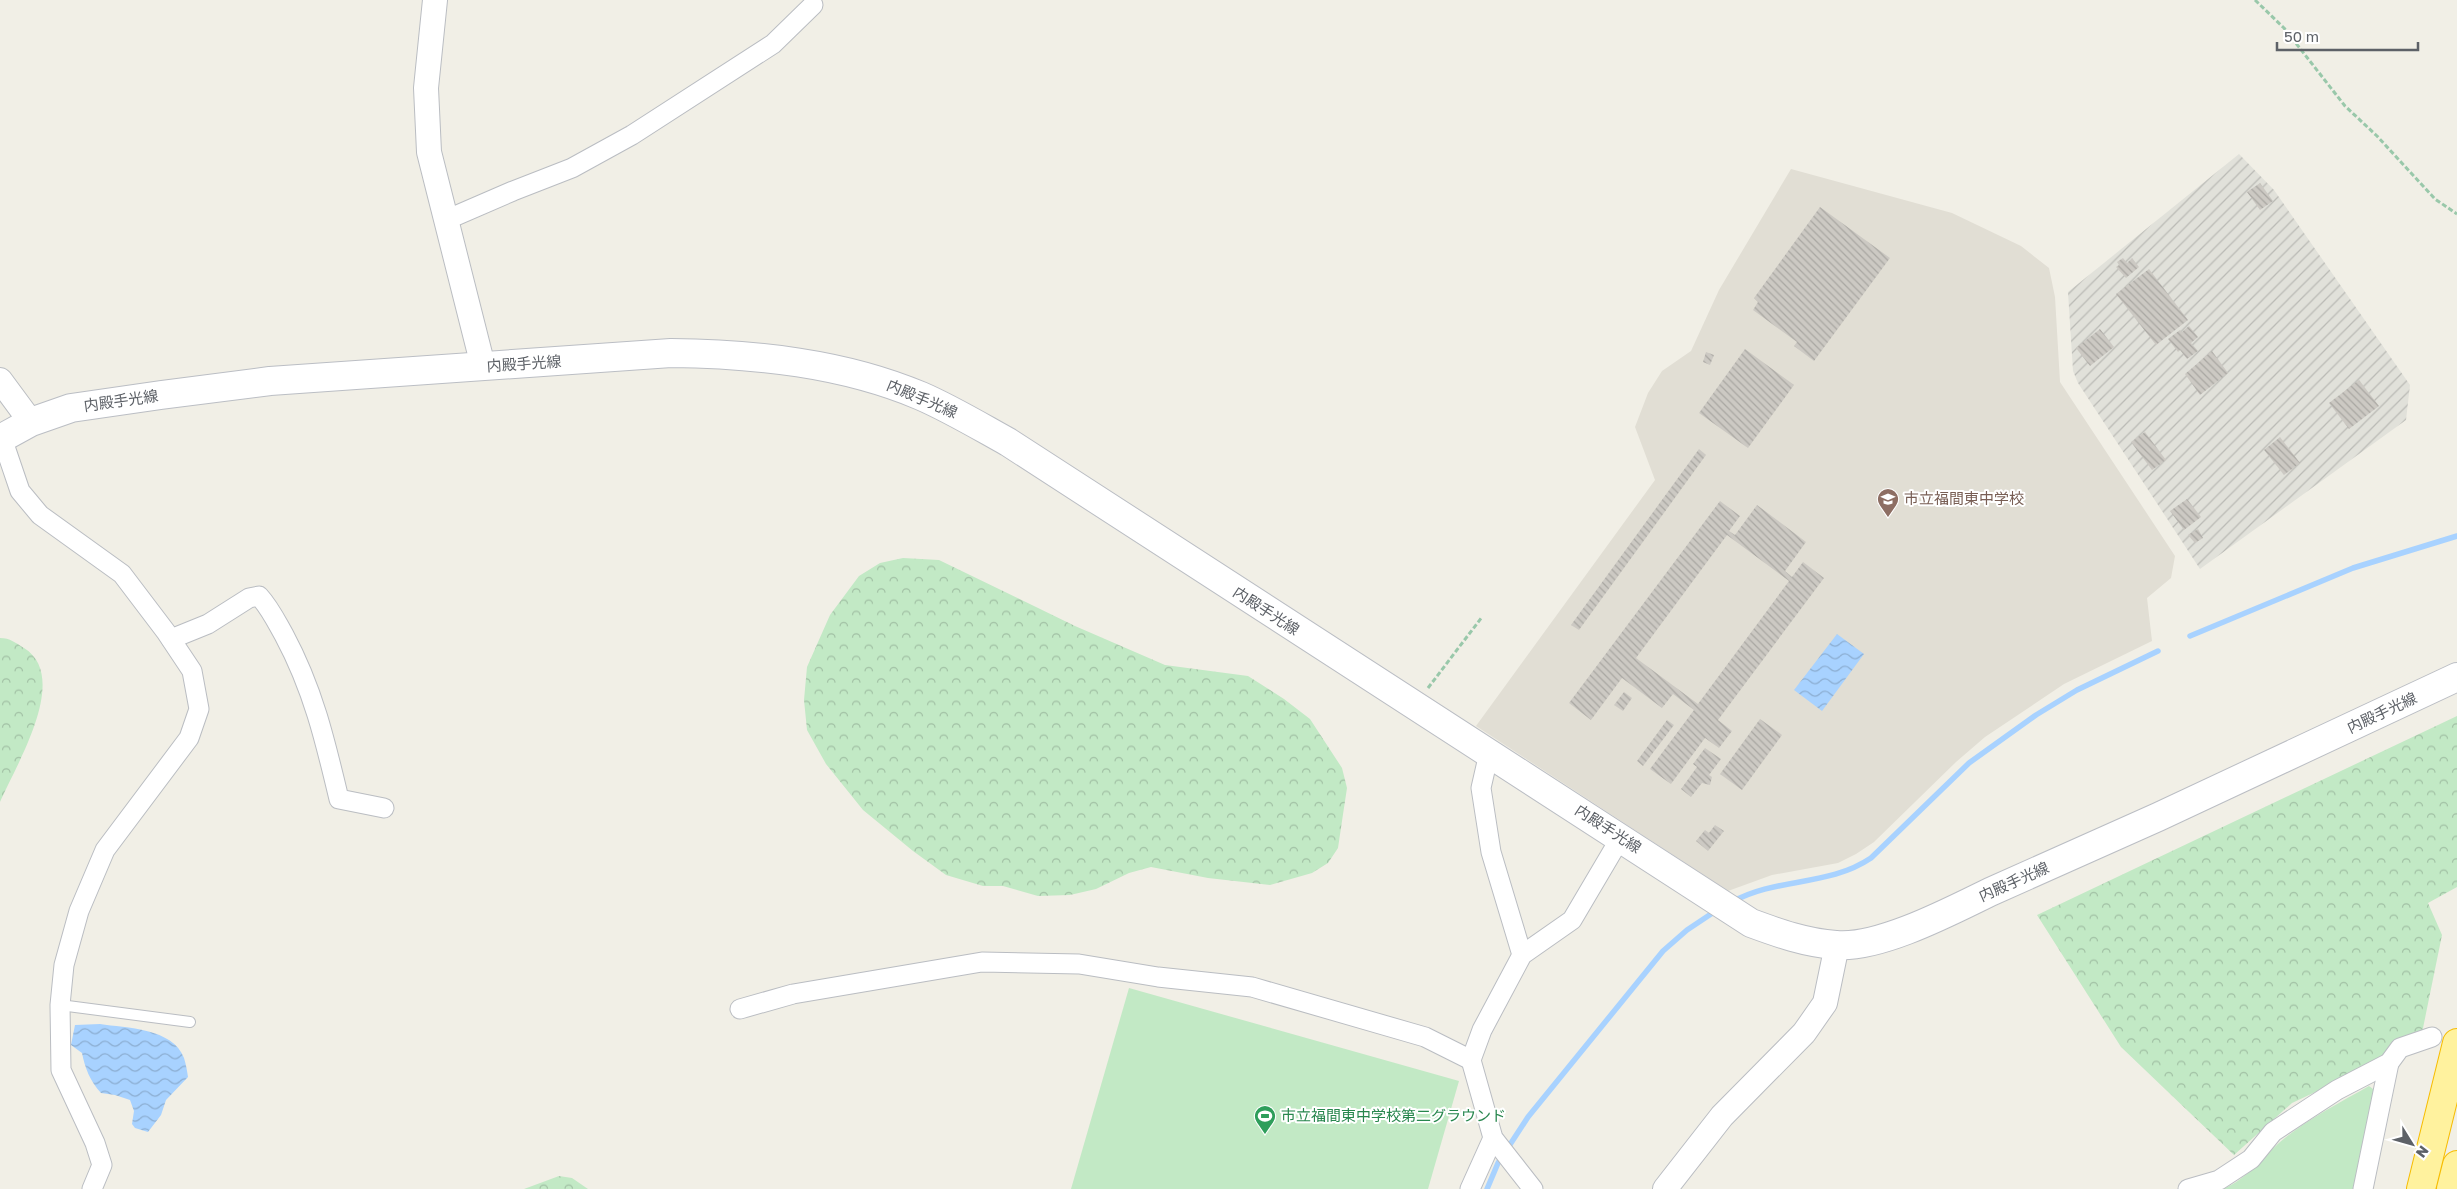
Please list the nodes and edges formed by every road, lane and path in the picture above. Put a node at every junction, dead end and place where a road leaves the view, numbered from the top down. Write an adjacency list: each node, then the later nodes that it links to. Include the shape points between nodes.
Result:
1 (435, 0): 5 (street, via 426,88 429,152)
2 (2255, 0): 4 (path, via 2284,28 2345,106 2435,199)
3 (813, 5): 5 (street, via 773,44 632,135 572,168)
4 (2457, 214)
5 (446, 220): 6 (street)
6 (483, 366): 8 (main road, 内殿手光線, via 270,381 71,408); 13 (main road, 内殿手光線, via 671,353 718,354 844,370 883,382 921,396 1008,442)
7 (0, 380): 8 (street)
8 (31, 422): 9 (main road, 内殿手光線)
9 (1, 438): 11 (street, via 20,491 40,515 122,574)
10 (1482, 617): 13 (path)
11 (171, 639): 15 (street, via 208,624 249,598 259,596 269,606 297,659 318,713 339,799); 19 (street, via 192,671 199,709 189,738 105,850 79,911 64,965)
12 (2457, 678): 17 (main road, 内殿手光線, via 1945,914 1870,941)
13 (1414, 706): 14 (main road, 内殿手光線)
14 (1489, 753): 16 (main road, 内殿手光線); 18 (street, via 1481,788 1488,834)
15 (384, 808)
16 (1621, 837): 17 (main road, 内殿手光線, via 1751,923 1790,937); 18 (street, via 1572,920)
17 (1837, 945): 30 (street, via 1825,1003 1804,1033 1722,1116)
18 (1522, 955): 23 (street, via 1482,1030)
19 (60, 1004): 21 (lane); 27 (street, via 61,1070 102,1165)
20 (740, 1009): 23 (street, via 793,994 982,962 1079,964 1252,987 1425,1037)
21 (190, 1022)
22 (2444, 1040): 24 (street, via 2400,1048); 33 (highway)
23 (1470, 1060): 25 (street)
24 (2389, 1063): 31 (street, via 2336,1090 2273,1132 2251,1159 2219,1180); 32 (street)
25 (1493, 1138): 28 (street); 29 (street)
26 (2457, 1165): 34 (highway)
27 (92, 1189)
28 (1470, 1189)
29 (1533, 1189)
30 (1665, 1189)
31 (2188, 1189)
32 (2363, 1189)
33 (2421, 1189)
34 (2451, 1189)

